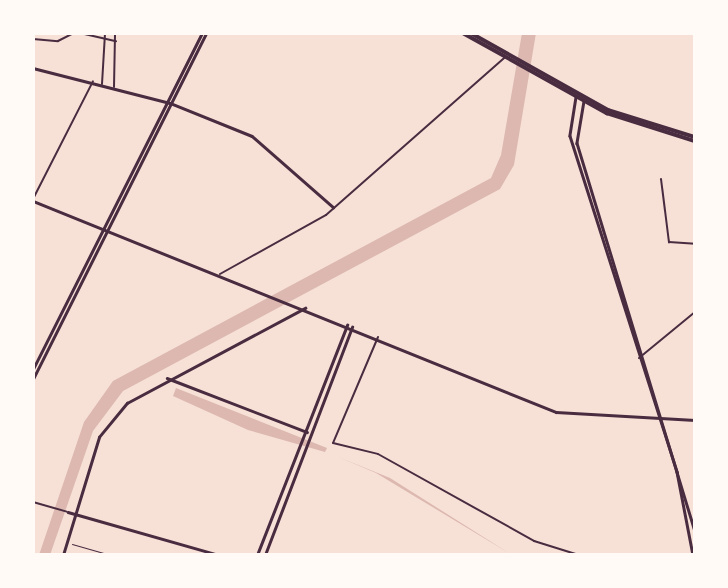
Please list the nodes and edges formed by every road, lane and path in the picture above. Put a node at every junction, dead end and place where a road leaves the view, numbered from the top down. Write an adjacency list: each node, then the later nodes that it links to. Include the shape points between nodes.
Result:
1 (74, 33): 8 (street, via 58,41)
2 (80, 33): 9 (street)
3 (105, 33): 9 (street)
4 (115, 33): 10 (street)
5 (204, 33): 19 (main road)
6 (463, 33): 11 (main road)
7 (471, 33): 12 (main road)
8 (33, 39)
9 (106, 39): 10 (street); 16 (street)
10 (116, 41): 17 (street)
11 (505, 57): 12 (main road); 24 (street)
12 (512, 59): 14 (main road)
13 (33, 68): 15 (main road)
14 (532, 70): 18 (main road); 21 (main road, via 608,110)
15 (93, 81): 16 (main road); 23 (street)
16 (102, 84): 17 (main road)
17 (114, 87): 19 (main road)
18 (576, 97): 20 (main road); 33 (main road, via 570,136)
19 (169, 102): 24 (main road, via 263,142); 25 (main road); 26 (main road)
20 (584, 102): 21 (main road); 33 (main road, via 577,143)
21 (695, 139)
22 (661, 179): 27 (street, via 669,242)
23 (33, 200): 25 (main road)
24 (333, 207): 28 (street)
25 (102, 229): 26 (main road); 34 (main road)
26 (108, 232): 28 (main road); 36 (main road)
27 (695, 244)
28 (219, 275): 29 (main road)
29 (305, 308): 31 (main road); 35 (main road)
30 (695, 312): 33 (street)
31 (349, 326): 32 (main road); 39 (main road); 40 (main road)
32 (378, 337): 37 (main road, via 556,412); 51 (street, via 333,443 378,454 534,541)
33 (641, 357): 37 (main road)
34 (33, 369)
35 (167, 378): 39 (main road); 43 (main road, via 144,388 106,426)
36 (33, 379)
37 (662, 420): 38 (main road); 44 (main road); 52 (main road)
38 (695, 420)
39 (306, 431): 40 (main road); 49 (main road)
40 (311, 433): 50 (main road)
41 (33, 502): 42 (street)
42 (68, 512): 43 (main road)
43 (75, 514): 45 (main road); 48 (main road)
44 (695, 532)
45 (67, 543): 46 (main road); 47 (path)
46 (64, 555)
47 (110, 555)
48 (219, 555)
49 (257, 555)
50 (265, 555)
51 (579, 555)
52 (693, 555)

